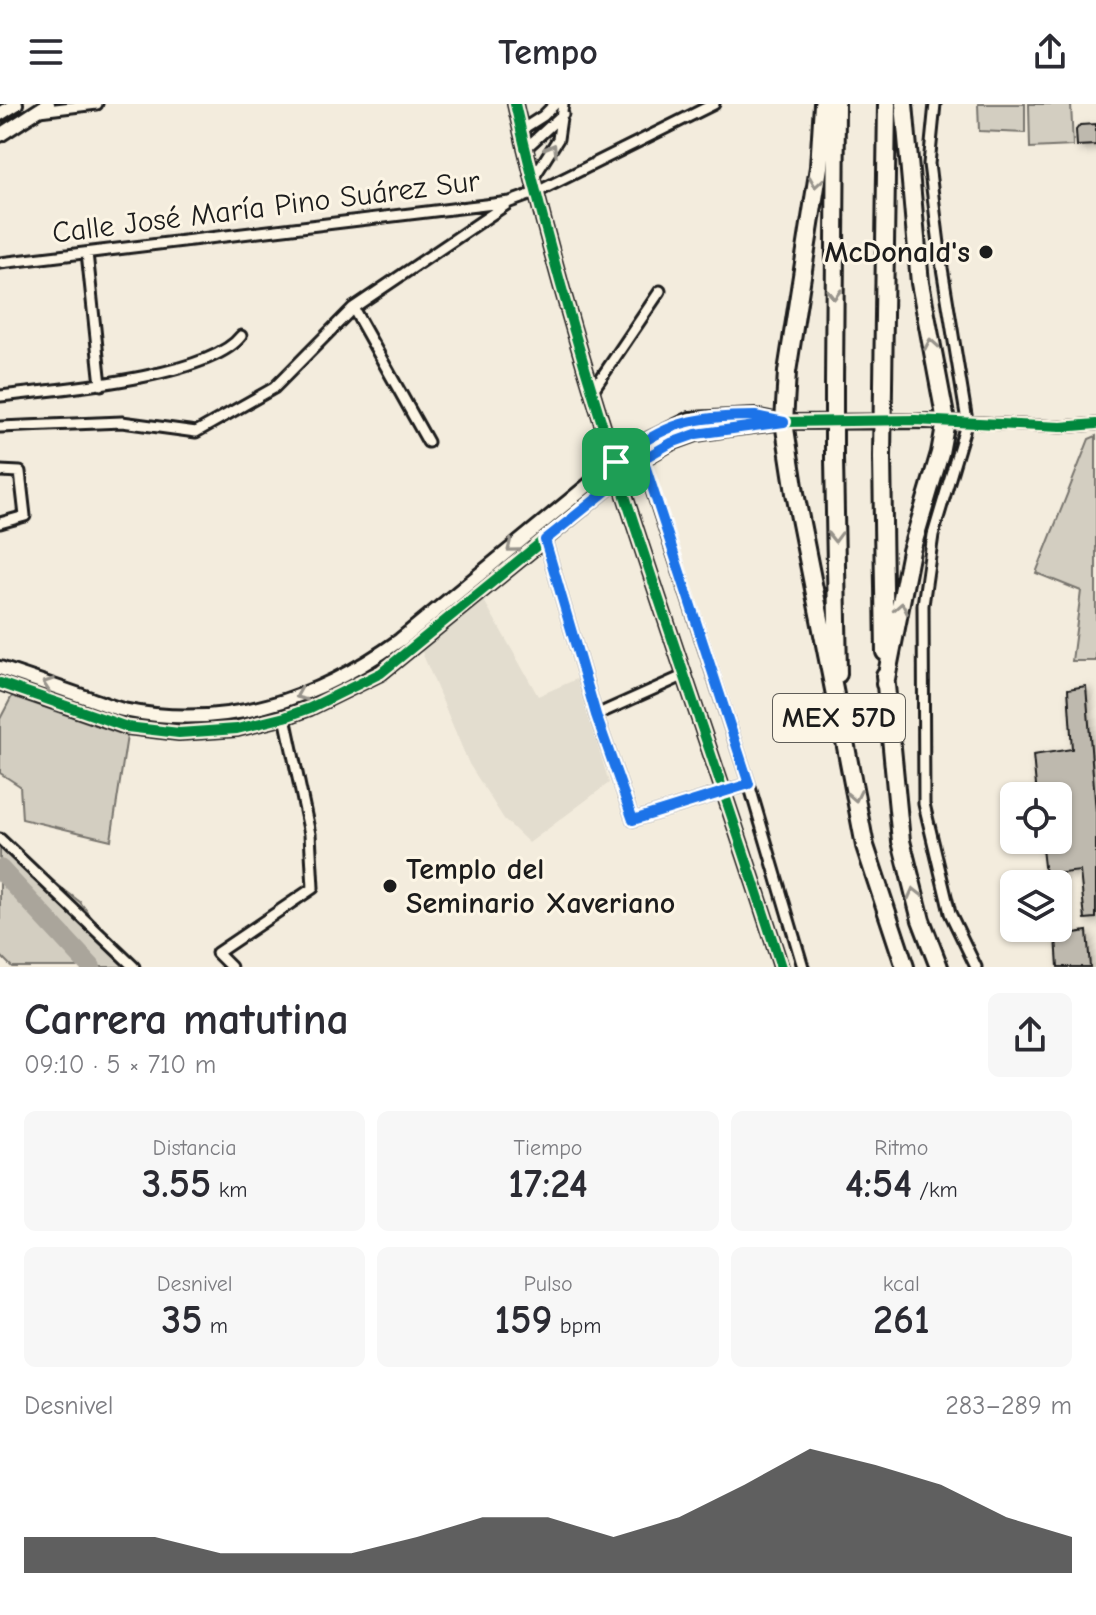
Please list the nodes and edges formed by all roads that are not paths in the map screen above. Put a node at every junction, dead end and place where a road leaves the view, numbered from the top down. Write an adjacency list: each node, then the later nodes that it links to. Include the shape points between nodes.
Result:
1 (16, 104): 13 (street)
2 (97, 104): 11 (street)
3 (515, 104): 14 (street)
4 (554, 104): 14 (street)
5 (712, 104): 17 (street, Calle José María Pino Suárez Sur)
6 (823, 104): 29 (highway, one-way to 29)
7 (836, 104): 45 (highway, MEX 57D, one-way to 45, bridge)
8 (887, 104): 43 (highway, MEX 57D, bridge)
9 (904, 104): 27 (highway, one-way to 9, via 920,283)
10 (935, 104): 28 (street, via 929,164)
11 (43, 108): 15 (street)
12 (563, 109): 16 (street); 17 (street, one-way to 12, via 558,139)
13 (0, 114)
14 (521, 130): 16 (street)
15 (0, 135)
16 (525, 149): 17 (street)
17 (534, 187): 18 (street, Calle José María Pino Suárez Sur); 25 (street)
18 (510, 202): 19 (street, Calle José María Pino Suárez Sur); 22 (street)
19 (87, 253): 20 (street, Calle José María Pino Suárez Sur); 24 (street)
20 (0, 263)
21 (660, 291): 25 (street)
22 (353, 308): 31 (street, via 274,388 196,432 122,422); 32 (street)
23 (241, 336): 24 (street, via 233,346 198,362)
24 (101, 385): 26 (street)
25 (593, 390): 35 (street)
26 (0, 396)
27 (946, 421): 28 (street); 29 (street); 43 (highway, one-way to 27, via 911,551)
28 (967, 421): 30 (street); 56 (street, via 933,535 923,605 924,804 950,913)
29 (784, 422): 33 (street, via 755,416 690,419); 34 (street, via 696,434); 45 (highway)
30 (1096, 424)
31 (0, 427)
32 (428, 442)
33 (637, 445): 34 (street); 35 (street)
34 (643, 459): 37 (street); 47 (street)
35 (616, 462): 37 (street); 40 (street, one-way to 40, via 370,662 280,704 195,717 122,710)
36 (0, 471): 38 (street, via 20,472 25,516)
37 (621, 479): 39 (street); 41 (street)
38 (0, 523)
39 (545, 540): 44 (street); 46 (street, via 381,673)
40 (0, 668)
41 (683, 676): 44 (street); 48 (street)
42 (0, 683): 46 (street, via 127,727 179,733 237,729)
43 (885, 684): 55 (highway, MEX 57D, one-way to 43, via 901,841)
44 (596, 715): 48 (street, via 633,820)
45 (839, 715): 54 (highway, MEX 57D, one-way to 54, via 865,846)
46 (285, 717): 51 (street, via 310,834 313,888 217,953)
47 (749, 784): 48 (street); 53 (street)
48 (726, 792): 52 (street)
49 (0, 839): 50 (street)
50 (134, 967)
51 (231, 967)
52 (781, 967)
53 (803, 967)
54 (905, 967)
55 (939, 967)
56 (976, 967)

